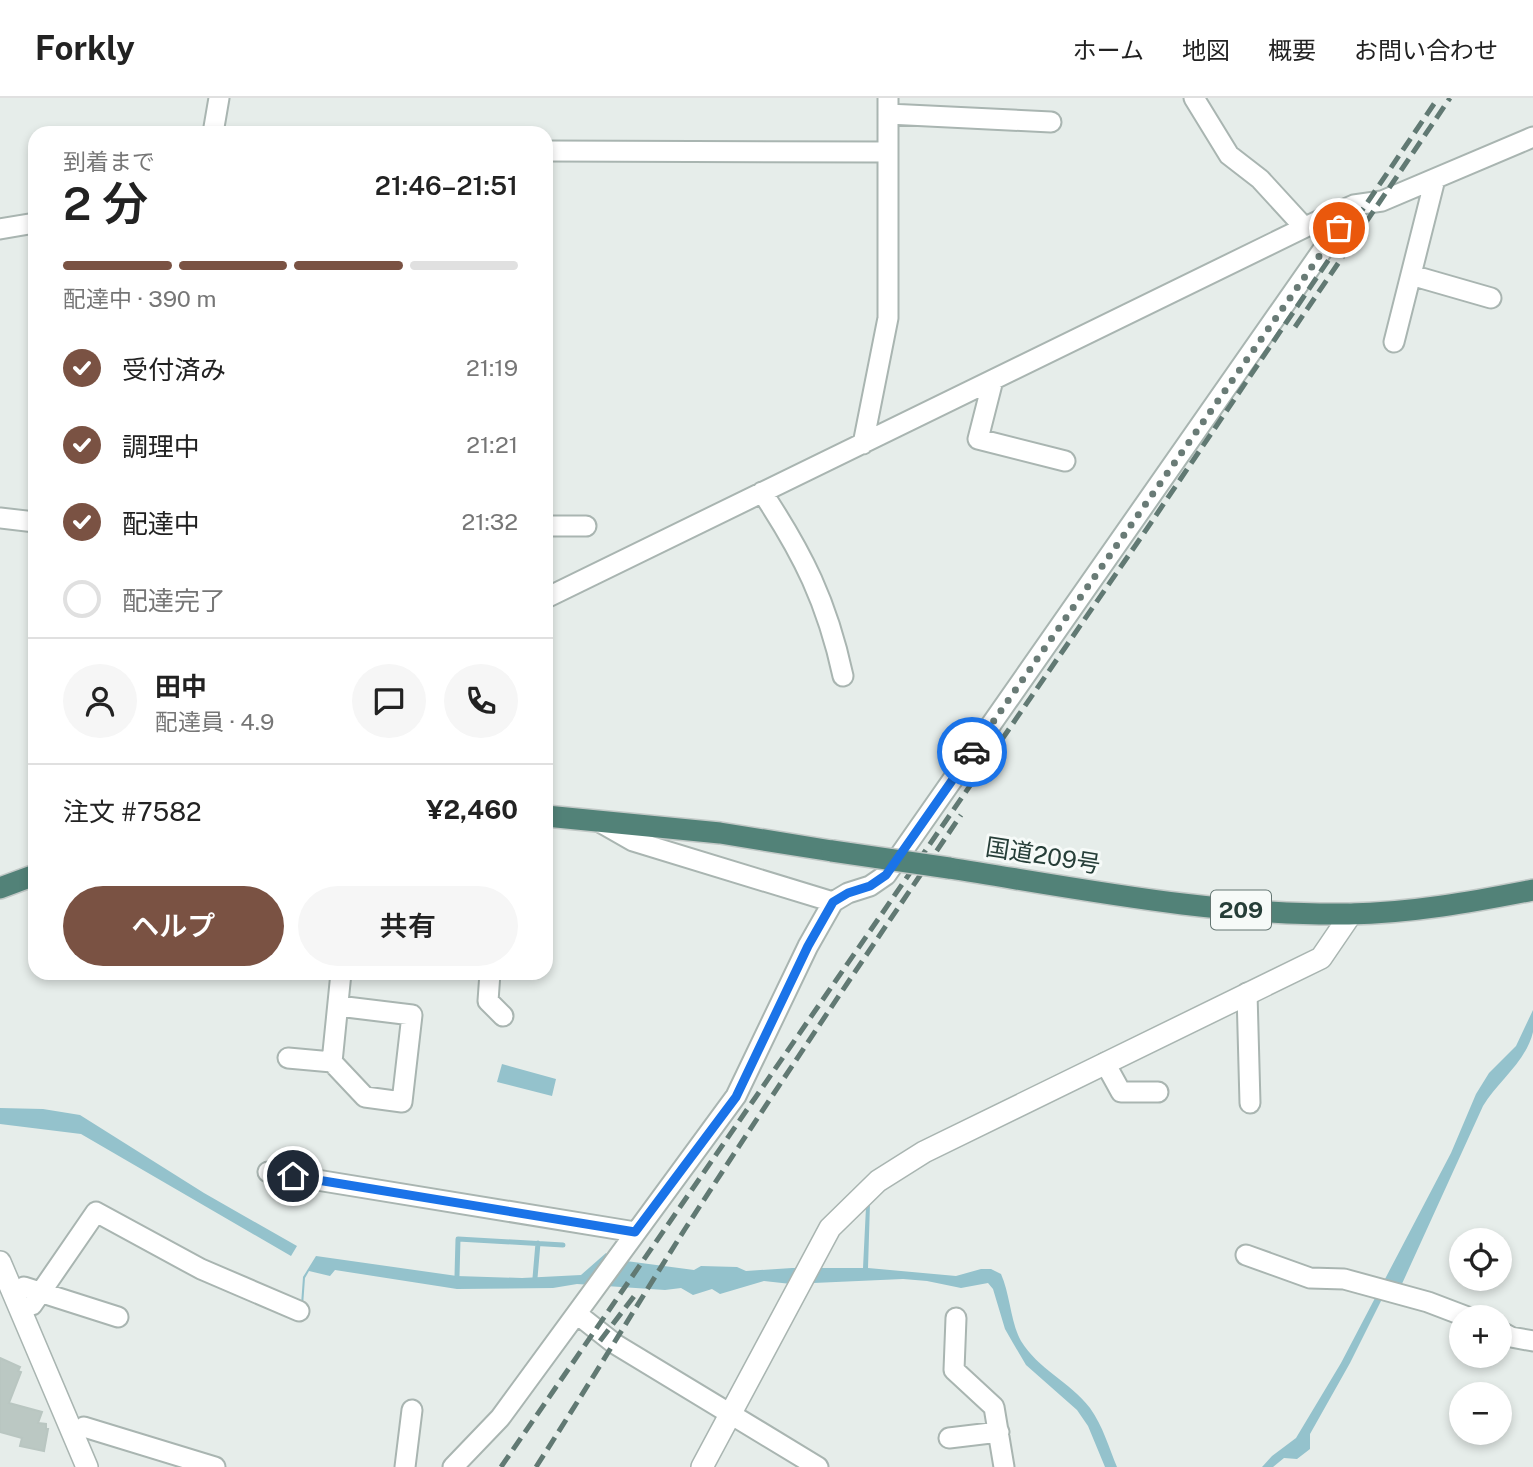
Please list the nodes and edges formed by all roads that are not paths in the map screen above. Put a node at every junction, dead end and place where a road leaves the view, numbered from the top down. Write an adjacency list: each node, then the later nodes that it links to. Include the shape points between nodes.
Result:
1 (219, 98): 5 (street)
2 (1194, 98): 12 (street, via 1229,155 1260,179)
3 (888, 106): 4 (street); 8 (street)
4 (1051, 122)
5 (214, 126)
6 (1533, 137): 9 (street)
7 (553, 151): 8 (street)
8 (888, 152): 18 (street, via 888,318)
9 (1435, 179): 10 (street, via 1382,201); 14 (street)
10 (1354, 205): 12 (street); 32 (street, via 886,875)
11 (28, 224): 13 (street)
12 (1304, 227): 17 (street)
13 (0, 229)
14 (1411, 275): 15 (street); 16 (street)
15 (1491, 298)
16 (1394, 342)
17 (993, 380): 18 (street); 19 (street, via 978,439)
18 (863, 444): 20 (street)
19 (1065, 461)
20 (762, 492): 25 (street); 26 (street, via 793,539 817,588)
21 (0, 518): 22 (street)
22 (28, 521)
23 (553, 526): 24 (street)
24 (586, 526)
25 (553, 595)
26 (843, 676)
27 (553, 817): 28 (highway, 国道209号 / 209)
28 (598, 820): 32 (street, via 633,841); 33 (highway, 国道209号 / 209, bridge, via 720,833 1202,907)
29 (28, 875): 30 (highway)
30 (0, 888)
31 (1533, 890): 33 (highway, 国道209号 / 209, via 1446,907)
32 (833, 902): 45 (street, via 736,1097)
33 (1351, 914): 36 (street, via 1321,958)
34 (340, 980): 37 (street)
35 (490, 980): 38 (street, via 488,1001)
36 (1247, 993): 41 (street); 43 (street)
37 (338, 1006): 40 (street); 40 (street, via 412,1015 402,1102 365,1097)
38 (503, 1016)
39 (288, 1058): 40 (street)
40 (332, 1062)
41 (1105, 1063): 42 (street, via 1121,1092); 56 (street, via 924,1152 878,1181 830,1228)
42 (1158, 1092)
43 (1250, 1103)
44 (268, 1172): 45 (street)
45 (635, 1232): 50 (street)
46 (1246, 1255): 48 (street, via 1310,1278 1344,1279)
47 (2, 1270): 60 (street)
48 (1449, 1310)
49 (299, 1311): 51 (street, via 201,1269 96,1212 32,1295)
50 (576, 1314): 56 (street, via 615,1344); 63 (street, via 499,1418)
51 (118, 1317)
52 (956, 1318): 58 (street, via 954,1370 994,1407)
53 (1512, 1337): 54 (street)
54 (1533, 1341)
55 (412, 1410): 62 (street)
56 (730, 1414): 64 (street); 65 (street)
57 (84, 1427): 61 (street)
58 (999, 1432): 59 (street); 66 (street)
59 (949, 1438)
60 (87, 1467)
61 (215, 1467)
62 (405, 1467)
63 (453, 1467)
64 (702, 1467)
65 (818, 1467)
66 (1004, 1467)

